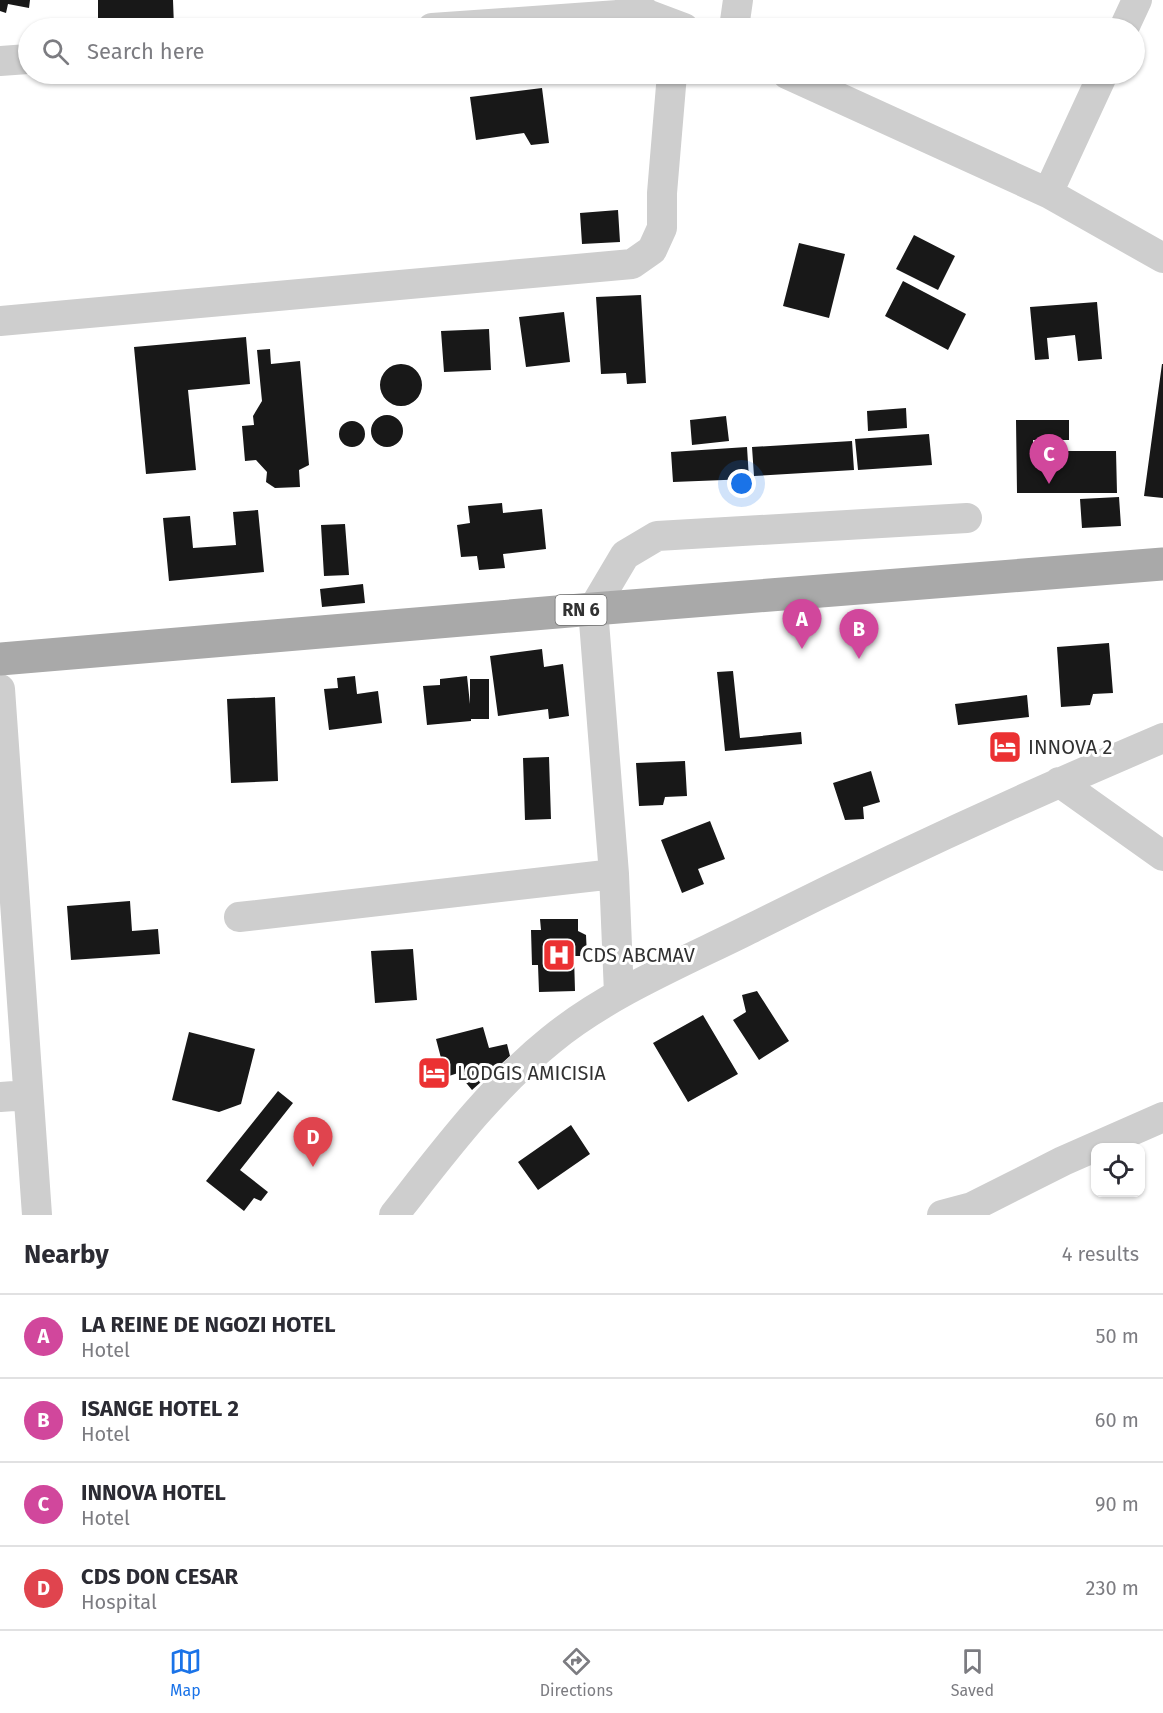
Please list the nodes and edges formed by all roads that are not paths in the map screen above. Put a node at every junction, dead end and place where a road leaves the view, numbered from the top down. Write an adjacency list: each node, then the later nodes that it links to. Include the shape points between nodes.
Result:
1 (606, 0): 4 (street)
2 (738, 0): 7 (street)
3 (1137, 0): 8 (street)
4 (646, 13): 5 (street); 6 (street)
5 (575, 18)
6 (658, 18)
7 (735, 18)
8 (1129, 18)
9 (18, 60): 10 (street)
10 (0, 61)
11 (671, 84): 16 (street, via 662,228 652,250 632,264)
12 (809, 84): 14 (street)
13 (1098, 84): 14 (street)
14 (1048, 193): 15 (street)
15 (1163, 258)
16 (0, 321)
17 (967, 518): 19 (street, via 657,536 625,555)
18 (1163, 564): 19 (main road, RN 6)
19 (592, 609): 20 (main road, RN 6); 25 (street)
20 (0, 659)
21 (0, 688): 28 (street)
22 (1163, 738): 23 (street)
23 (1059, 782): 24 (street); 27 (street, via 861,874)
24 (1163, 856)
25 (614, 874): 26 (street); 27 (street)
26 (239, 917)
27 (619, 994): 31 (street, via 551,1039 508,1078)
28 (14, 1096): 30 (street)
29 (1163, 1117): 32 (street, via 972,1207)
30 (37, 1215)
31 (394, 1215)
32 (942, 1215)

